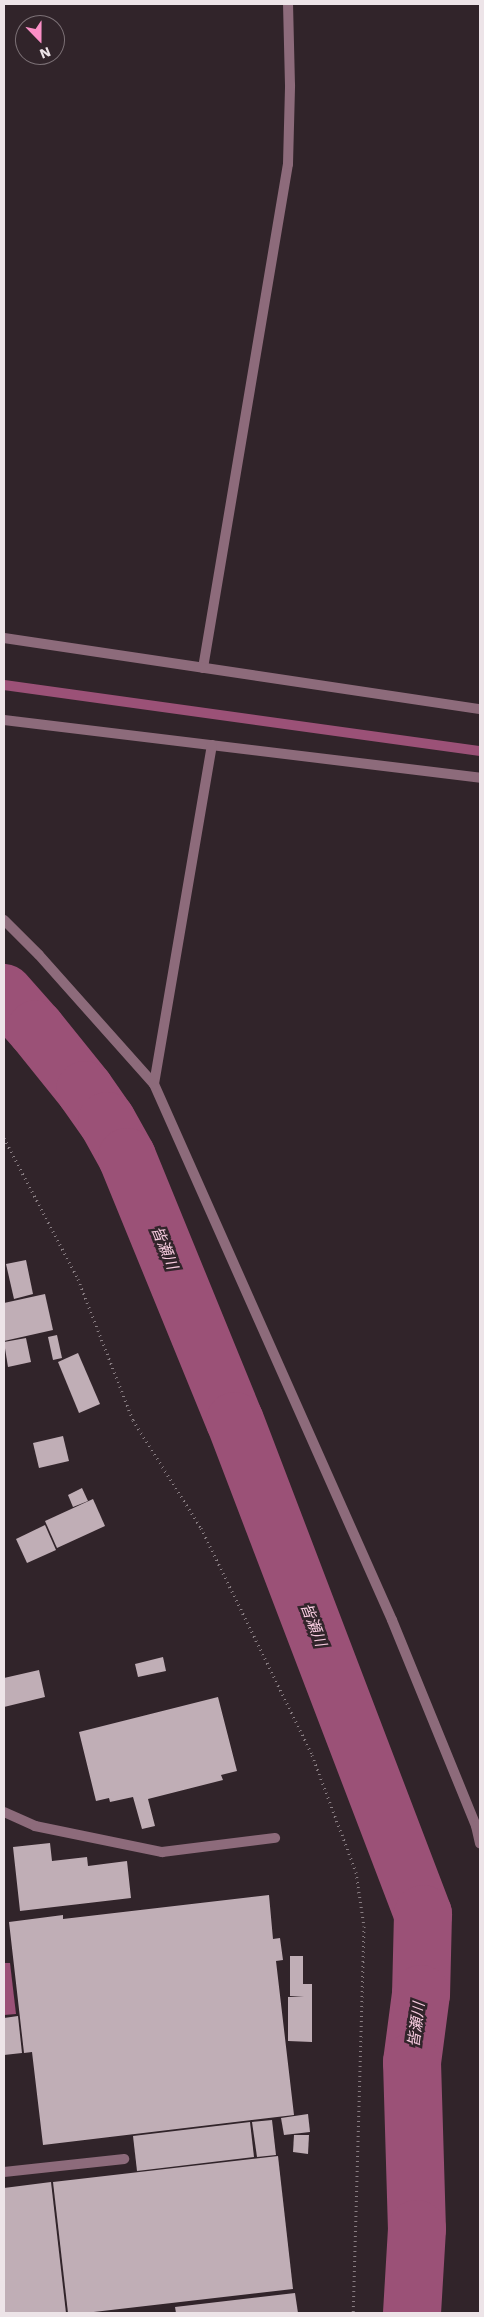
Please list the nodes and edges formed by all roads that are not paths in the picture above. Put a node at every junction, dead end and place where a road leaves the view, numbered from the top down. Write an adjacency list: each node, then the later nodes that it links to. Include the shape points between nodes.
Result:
1 (288, 4): 3 (street, via 288,164)
2 (4, 638): 3 (street)
3 (203, 668): 4 (street)
4 (480, 709)
5 (4, 720): 6 (street)
6 (212, 745): 7 (street); 9 (street)
7 (480, 778)
8 (4, 920): 9 (street)
9 (154, 1084): 12 (street, via 392,1620 476,1826)
10 (4, 1812): 11 (street, via 35,1826 162,1852)
11 (275, 1838)
12 (480, 1844)
13 (124, 2158): 14 (street)
14 (4, 2172)

